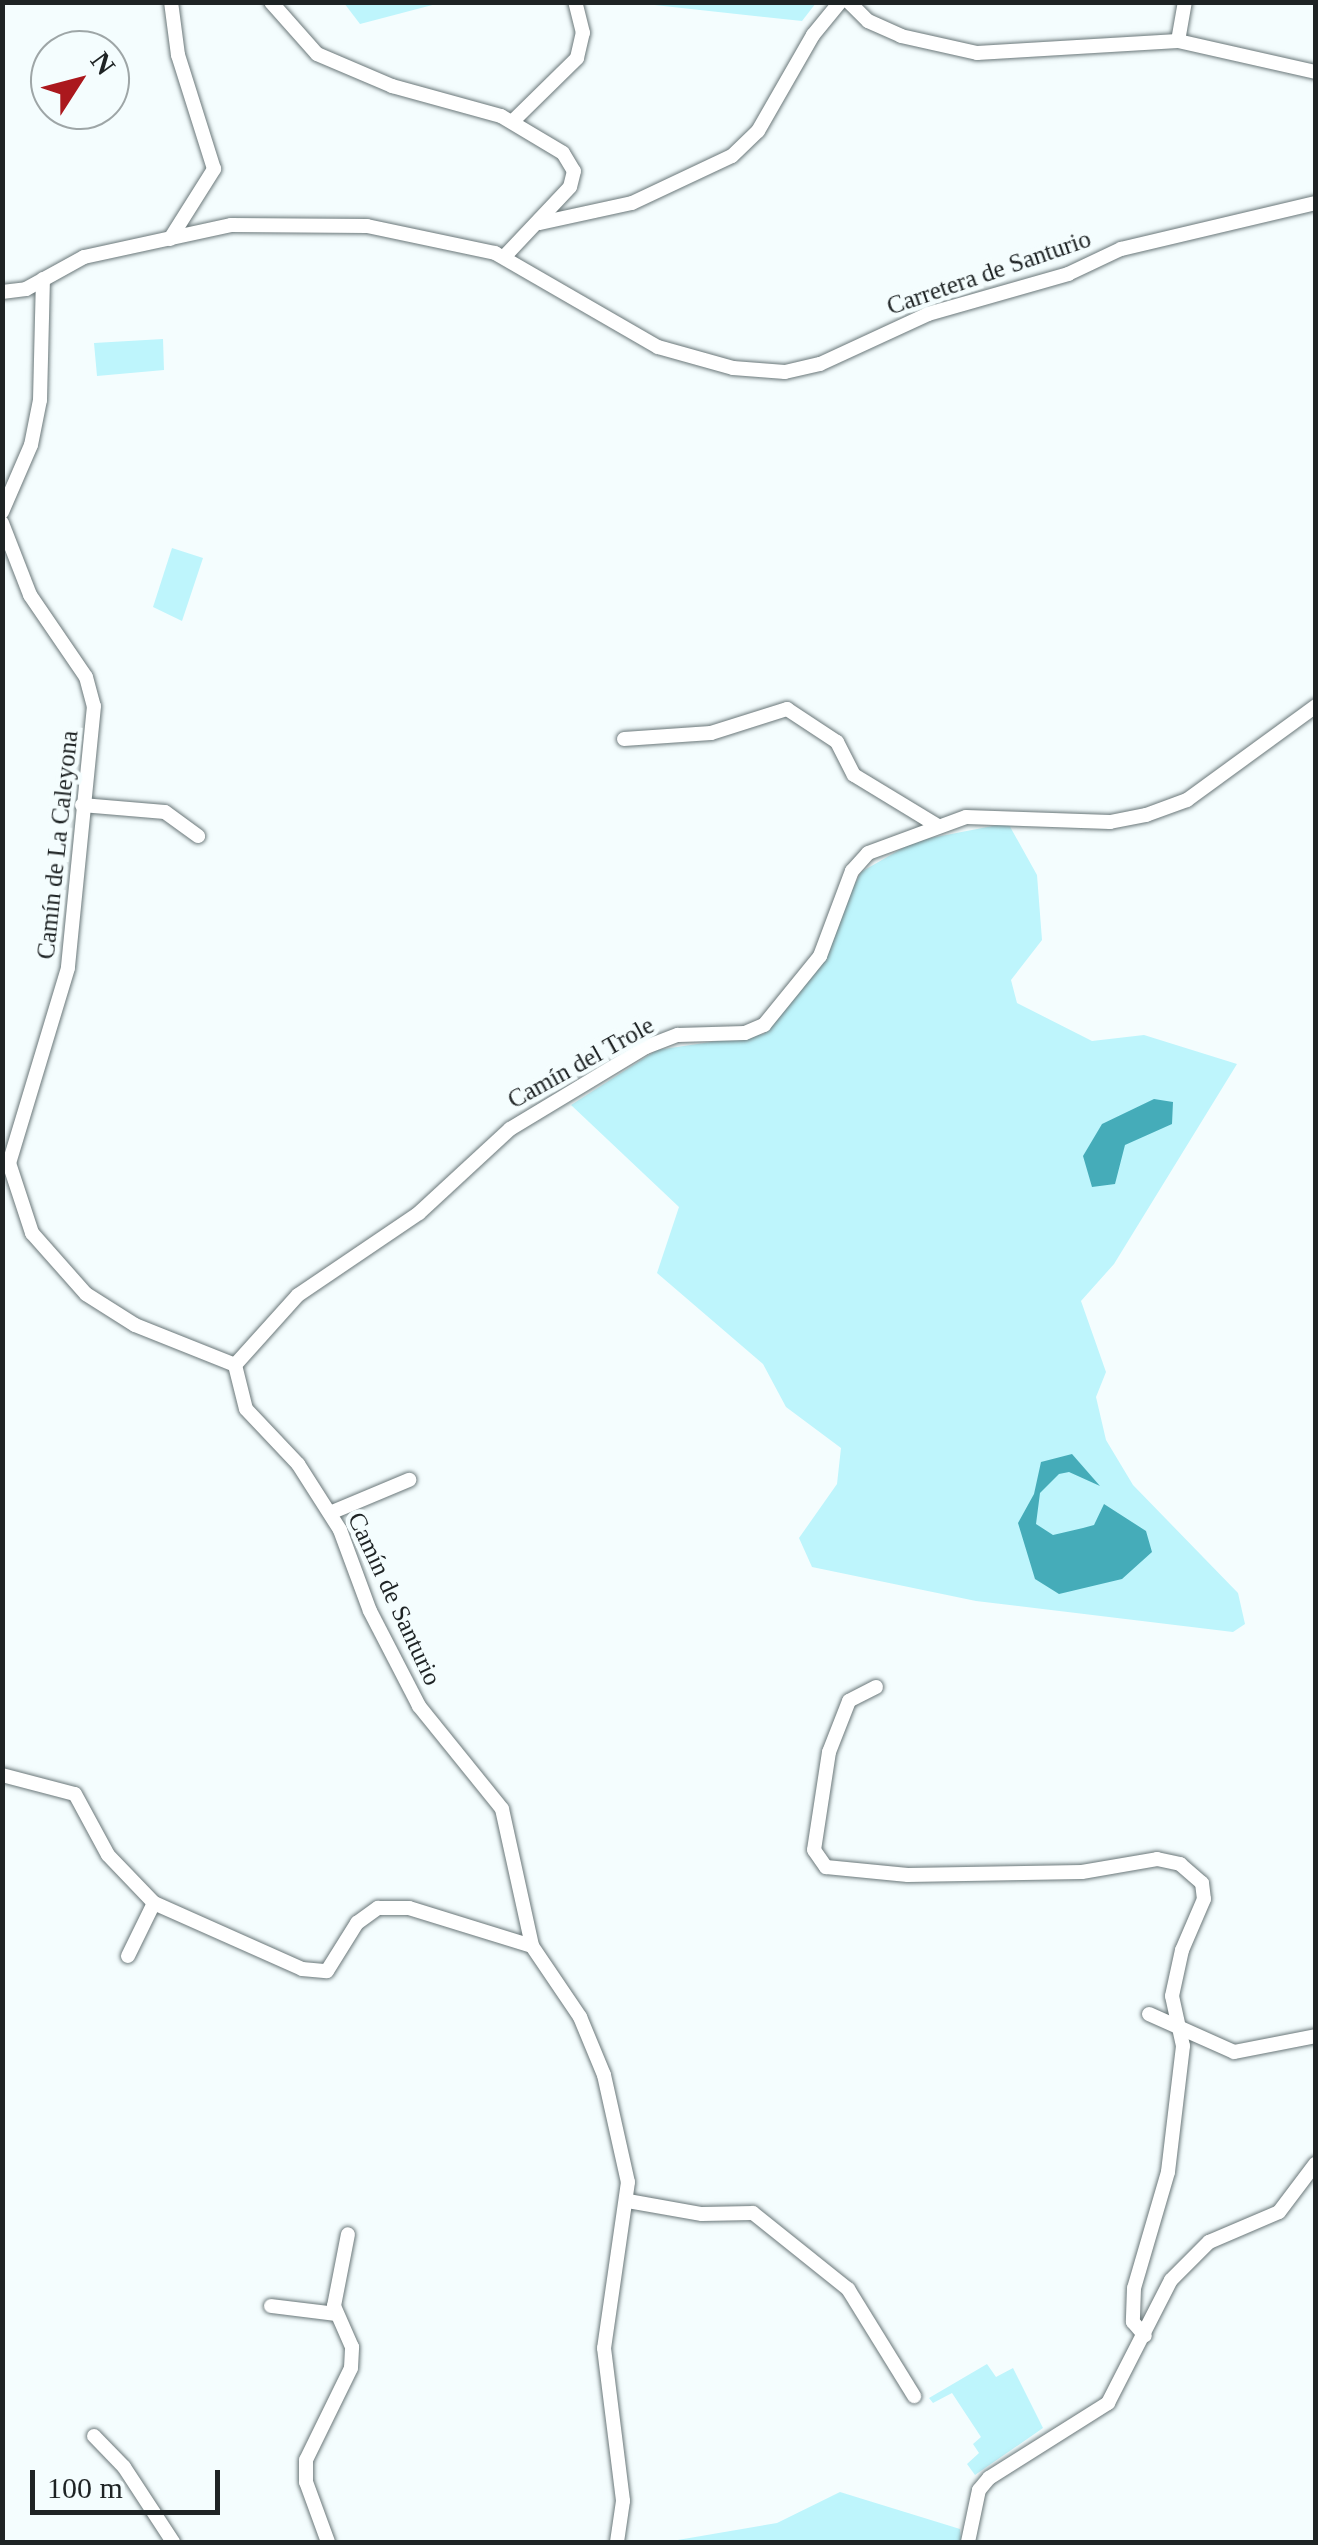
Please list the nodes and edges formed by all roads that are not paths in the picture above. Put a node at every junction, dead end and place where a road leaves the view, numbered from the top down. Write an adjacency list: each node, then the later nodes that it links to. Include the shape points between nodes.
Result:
1 (171, 2): 12 (street, via 178,55 214,169)
2 (270, 2): 9 (street, via 306,44 336,64)
3 (575, 2): 9 (street, via 583,33 576,58)
4 (840, 2): 11 (street, via 813,35 758,131 732,156 632,203)
5 (850, 2): 7 (street, via 868,21 901,36 977,53)
6 (1185, 2): 7 (street)
7 (1178, 42): 8 (street)
8 (1316, 72)
9 (512, 121): 11 (street, via 563,152 574,171)
10 (1316, 203): 13 (street, Carretera de Santurio, via 1121,250 1068,274 928,314 820,364 786,372 733,368 658,347)
11 (540, 224): 13 (street)
12 (170, 238): 13 (street, Carretera de Santurio, via 231,225 367,226); 14 (street, Carretera de Santurio, via 84,256)
13 (504, 256)
14 (43, 279): 15 (street, Carretera de Santurio); 16 (street, via 40,400)
15 (2, 292)
16 (2, 512)
17 (2, 523): 20 (street, Camín de La Caleyona, via 30,596 93,694)
18 (1316, 706): 21 (street, Camín del Trole, via 1187,800 1146,815 1110,822 1000,814)
19 (624, 739): 21 (street, via 712,733 787,709 838,742 854,775)
20 (82, 805): 22 (street, via 164,812); 23 (street, Camín de La Caleyona, via 68,968)
21 (938, 826): 24 (street, Camín del Trole, via 885,844 852,871 820,956 764,1026 745,1034 678,1035 646,1046 510,1129 420,1212 298,1295)
22 (198, 836)
23 (6, 1166): 24 (street, Camín de La Caleyona, via 32,1234 86,1294 135,1325)
24 (236, 1366): 26 (street, Camín de Santurio, via 246,1410 298,1464)
25 (409, 1480): 26 (street)
26 (330, 1513): 30 (street, Camín de Santurio, via 419,1706 502,1809)
27 (876, 1687): 33 (street, via 849,1701 829,1752 814,1850 826,1867 908,1875 1082,1872 1156,1859 1194,1873 1204,1899 1178,1965 1171,2012)
28 (2, 1775): 29 (street, via 75,1794 108,1855)
29 (154, 1903): 30 (street, via 311,1972 332,1966 357,1922 378,1908 409,1908); 31 (street)
30 (532, 1946): 36 (street, Camín de Santurio, via 580,2018 604,2075 619,2124)
31 (128, 1956)
32 (1149, 2014): 33 (street)
33 (1178, 2028): 34 (street, via 1244,2053); 40 (street, via 1182,2058 1168,2172 1134,2288 1133,2322)
34 (1316, 2036)
35 (1316, 2162): 40 (street, via 1279,2212 1222,2235 1194,2255 1171,2280)
36 (628, 2201): 41 (street, via 702,2214 752,2213 848,2288); 45 (street, Camín de Santurio, via 604,2348 622,2500)
37 (348, 2234): 39 (street, via 335,2282)
38 (271, 2306): 39 (street)
39 (336, 2314): 44 (street, via 352,2347 351,2368 313,2445 306,2476)
40 (1145, 2336): 46 (street, via 1108,2403 988,2478 979,2490)
41 (914, 2396)
42 (94, 2436): 43 (street, via 124,2467)
43 (172, 2542)
44 (328, 2542)
45 (617, 2542)
46 (968, 2542)

